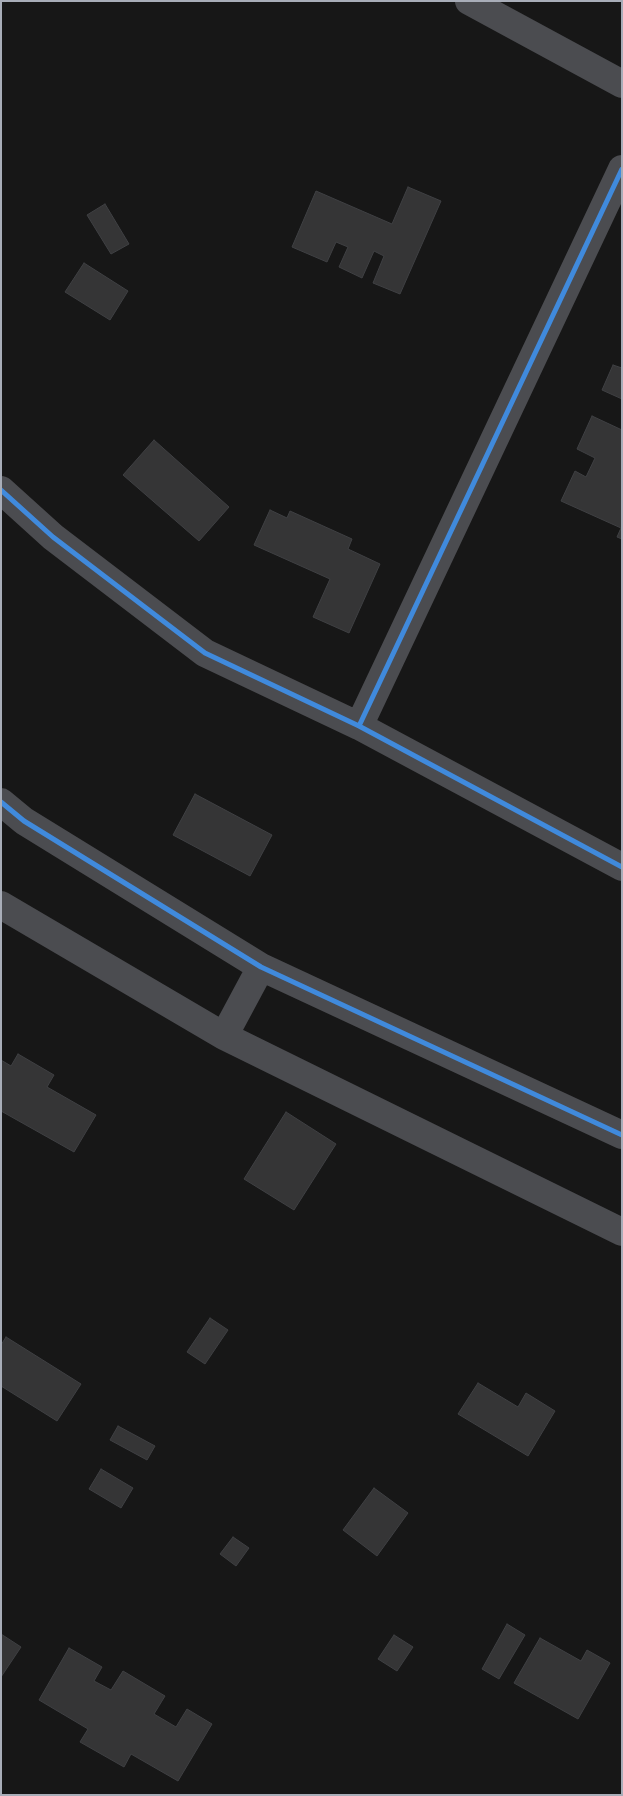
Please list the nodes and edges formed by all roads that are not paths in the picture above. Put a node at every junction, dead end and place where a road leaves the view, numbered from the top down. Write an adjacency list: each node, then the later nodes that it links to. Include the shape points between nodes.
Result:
1 (469, 1): 2 (street)
2 (622, 84)
3 (622, 170): 5 (street)
4 (1, 490): 5 (street, via 53,537 205,653)
5 (359, 726): 7 (street)
6 (1, 802): 9 (street, via 24,821)
7 (622, 867)
8 (1, 905): 10 (street)
9 (261, 967): 10 (street); 11 (street)
10 (224, 1036): 12 (street)
11 (622, 1135)
12 (622, 1232)

